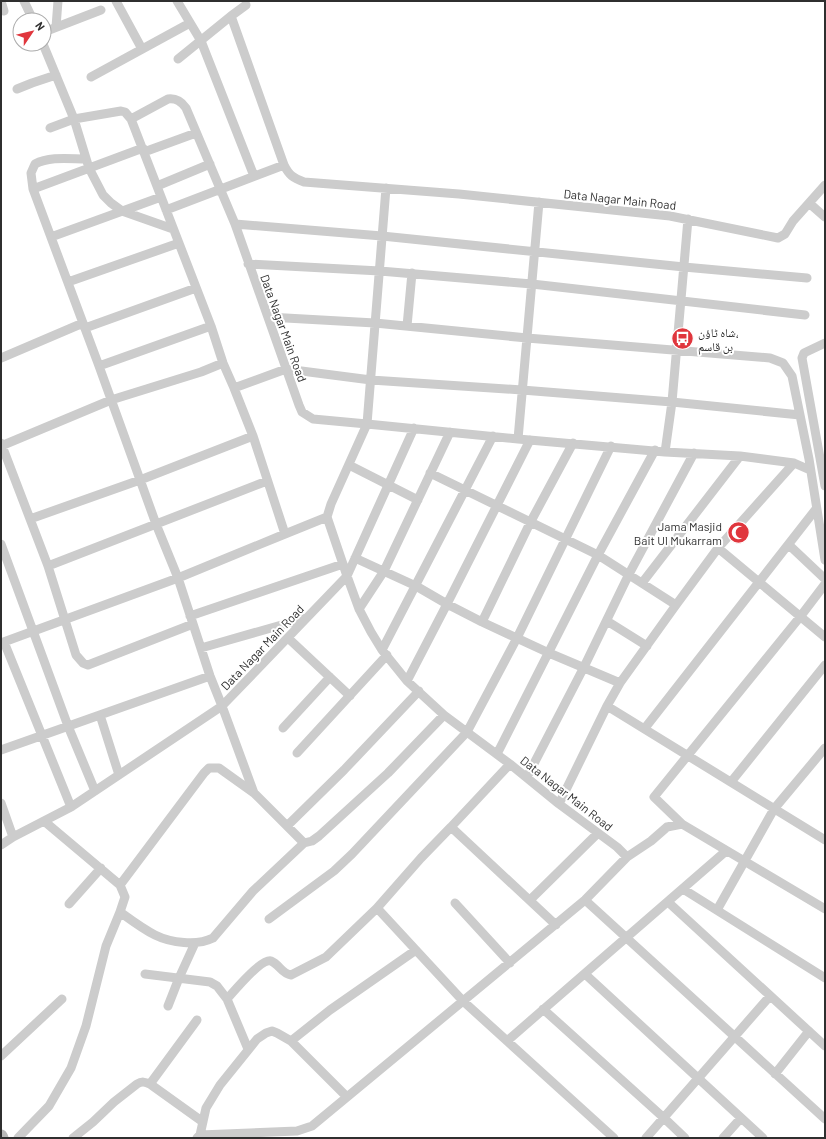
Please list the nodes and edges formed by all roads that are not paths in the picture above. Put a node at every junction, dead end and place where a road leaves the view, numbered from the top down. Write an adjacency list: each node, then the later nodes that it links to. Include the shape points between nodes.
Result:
1 (1, 1): 8 (street)
2 (24, 1): 9 (street)
3 (58, 1): 12 (street)
4 (116, 1): 15 (street)
5 (177, 1): 11 (street)
6 (246, 4): 10 (street)
7 (101, 10): 12 (street)
8 (4, 11)
9 (29, 12)
10 (231, 16): 14 (street); 28 (street)
11 (190, 23): 14 (street); 15 (street)
12 (56, 27): 13 (street)
13 (52, 29)
14 (201, 40): 17 (street); 30 (street)
15 (142, 49): 19 (street)
16 (46, 52): 18 (street)
17 (178, 59)
18 (56, 75): 20 (street); 21 (street)
19 (91, 77)
20 (17, 89)
21 (74, 119): 22 (street, via 121,111); 23 (street); 26 (street)
22 (131, 119): 24 (street, Data Nagar Main Road, via 172,98 186,108); 25 (street)
23 (50, 128)
24 (196, 133): 25 (street); 27 (street, Data Nagar Main Road)
25 (143, 150): 29 (street); 32 (street)
26 (86, 159): 29 (street); 34 (street, Data Nagar Main Road, via 41,160 35,164 31,173)
27 (210, 164): 32 (street); 35 (street, Data Nagar Main Road)
28 (284, 165): 30 (street); 33 (street, Data Nagar Main Road, via 294,178 304,182)
29 (89, 168): 34 (street); 40 (street, via 103,195)
30 (254, 176): 35 (street)
31 (825, 185): 38 (street, Data Nagar Main Road)
32 (157, 186): 36 (street)
33 (386, 188): 37 (street, Data Nagar Main Road); 45 (street)
34 (33, 189): 46 (street, Data Nagar Main Road)
35 (221, 189): 39 (street); 43 (street, Data Nagar Main Road)
36 (161, 197): 39 (street); 40 (street)
37 (539, 202): 42 (street, Data Nagar Main Road); 48 (street)
38 (809, 203): 41 (street); 42 (street, Data Nagar Main Road, via 785,234 778,238)
39 (166, 210): 44 (street)
40 (122, 211): 44 (street); 46 (street)
41 (825, 218)
42 (688, 219): 50 (street)
43 (235, 224): 45 (street); 49 (street, Data Nagar Main Road)
44 (173, 229): 47 (street)
45 (382, 236): 48 (street); 51 (street)
46 (51, 237): 54 (street, Data Nagar Main Road)
47 (179, 243): 54 (street); 56 (street)
48 (535, 251): 50 (street); 55 (street)
49 (248, 264): 51 (street); 59 (street, Data Nagar Main Road)
50 (684, 267): 53 (street); 57 (street)
51 (380, 270): 52 (street); 60 (street)
52 (412, 274): 55 (street); 63 (street)
53 (807, 278)
54 (68, 282): 61 (street, Data Nagar Main Road)
55 (532, 284): 57 (street); 64 (street)
56 (196, 288): 61 (street); 62 (street)
57 (681, 301): 58 (street); 66 (street)
58 (805, 315)
59 (268, 317): 60 (street); 70 (street, Data Nagar Main Road)
60 (375, 323): 63 (street); 71 (street)
61 (84, 326): 67 (street); 69 (street, Data Nagar Main Road)
62 (211, 326): 68 (street); 69 (street)
63 (408, 326): 64 (street)
64 (527, 338): 66 (street); 73 (street)
65 (825, 343): 98 (street, via 804,353 802,358)
66 (677, 350): 75 (street); 76 (street, via 770,358 783,363 792,376)
67 (1, 358)
68 (223, 363): 72 (street); 74 (street)
69 (99, 366): 74 (street, Data Nagar Main Road)
70 (286, 369): 71 (street); 72 (street); 77 (street, Data Nagar Main Road, via 302,412 313,419)
71 (371, 380): 73 (street); 77 (street)
72 (234, 388): 80 (street)
73 (522, 390): 75 (street); 82 (street)
74 (111, 400): 85 (street); 95 (street, Data Nagar Main Road)
75 (672, 402): 76 (street); 88 (street)
76 (800, 415): 93 (street)
77 (367, 424): 78 (street, Data Nagar Main Road); 92 (street)
78 (414, 428): 79 (street, Data Nagar Main Road); 97 (street, Data Nagar Main Road)
79 (450, 432): 81 (street, Data Nagar Main Road); 94 (street)
80 (252, 436): 95 (street); 96 (street)
81 (493, 436): 82 (street, Data Nagar Main Road); 99 (street)
82 (518, 439): 83 (street, Data Nagar Main Road)
83 (530, 440): 84 (street, Data Nagar Main Road); 101 (street)
84 (573, 443): 86 (street, Data Nagar Main Road); 105 (street)
85 (1, 445): 104 (street)
86 (611, 446): 87 (street, Data Nagar Main Road); 108 (street)
87 (655, 450): 88 (street, Data Nagar Main Road); 112 (street)
88 (665, 452): 89 (street, Data Nagar Main Road)
89 (694, 453): 90 (street, Data Nagar Main Road); 118 (street)
90 (740, 456): 91 (street, Data Nagar Main Road); 122 (street)
91 (794, 463): 93 (street, Data Nagar Main Road); 111 (street)
92 (349, 465): 97 (street); 103 (street)
93 (810, 470): 102 (street)
94 (430, 473): 99 (street); 100 (street)
95 (140, 480): 104 (street); 106 (street, Data Nagar Main Road)
96 (267, 481): 106 (street); 107 (street)
97 (388, 485): 100 (street); 113 (street, Data Nagar Main Road)
98 (825, 486)
99 (465, 490): 101 (street); 125 (street)
100 (418, 500): 117 (street)
101 (496, 506): 105 (street); 126 (street)
102 (816, 509): 110 (street); 114 (street)
103 (327, 517): 107 (street); 115 (street, Data Nagar Main Road)
104 (30, 519): 116 (street)
105 (530, 523): 108 (street); 134 (street)
106 (156, 524): 116 (street); 120 (street, Data Nagar Main Road)
107 (285, 534): 120 (street)
108 (565, 539): 112 (street); 138 (street)
109 (1, 544): 135 (street)
110 (789, 545): 121 (street); 123 (street)
111 (718, 548): 123 (street); 127 (street)
112 (598, 555): 118 (street); 143 (street)
113 (355, 558): 117 (street); 119 (street, Data Nagar Main Road)
114 (825, 560)
115 (343, 564): 119 (street, Data Nagar Main Road); 132 (street)
116 (48, 566): 131 (street)
117 (384, 572): 125 (street); 128 (street)
118 (629, 574): 122 (street); 133 (street)
119 (347, 576): 128 (street, Data Nagar Main Road); 130 (street, Data Nagar Main Road)
120 (178, 578): 131 (street); 132 (street, Data Nagar Main Road)
121 (825, 579)
122 (642, 583): 127 (street)
123 (760, 583): 129 (street); 158 (street)
124 (825, 584): 129 (street)
125 (416, 586): 126 (street); 142 (street)
126 (447, 604): 134 (street); 148 (street)
127 (676, 605): 140 (street)
128 (359, 609): 142 (street, Data Nagar Main Road)
129 (800, 617): 136 (street); 165 (street)
130 (307, 618): 137 (street, Data Nagar Main Road); 141 (street)
131 (65, 620): 132 (street, via 76,655 82,663 88,665); 135 (street)
132 (191, 620): 141 (street, Data Nagar Main Road)
133 (607, 621): 140 (street); 145 (street)
134 (482, 622): 138 (street)
135 (34, 631): 139 (street); 156 (street)
136 (825, 637)
137 (288, 638): 147 (street); 152 (street, Data Nagar Main Road)
138 (517, 638): 143 (street); 159 (street)
139 (2, 642): 160 (street)
140 (646, 646): 149 (street)
141 (201, 648): 146 (street, Data Nagar Main Road)
142 (384, 653): 148 (street, Data Nagar Main Road); 151 (street)
143 (549, 653): 145 (street); 164 (street)
144 (825, 665): 169 (street)
145 (584, 667): 149 (street); 168 (street)
146 (210, 676): 152 (street, Data Nagar Main Road); 154 (street)
147 (330, 677): 151 (street); 157 (street)
148 (407, 681): 150 (street, Data Nagar Main Road)
149 (620, 682): 153 (street)
150 (419, 692): 155 (street, Data Nagar Main Road); 178 (street)
151 (350, 696): 163 (street)
152 (222, 706): 167 (street); 171 (street)
153 (607, 706): 158 (street); 173 (street)
154 (100, 715): 156 (street); 167 (street)
155 (444, 715): 159 (street, Data Nagar Main Road); 183 (street, via 388,773 319,836)
156 (68, 726): 160 (street); 170 (street)
157 (283, 728)
158 (645, 728): 165 (street)
159 (467, 732): 164 (street, Data Nagar Main Road); 200 (street, via 352,854 334,871)
160 (42, 736): 162 (street); 174 (street)
161 (825, 748): 175 (street)
162 (1, 750)
163 (297, 753)
164 (497, 754): 166 (street, Data Nagar Main Road)
165 (688, 755): 169 (street); 177 (street, via 654,797)
166 (510, 764): 168 (street, Data Nagar Main Road); 179 (street)
167 (119, 775): 170 (street)
168 (527, 777): 173 (street, Data Nagar Main Road)
169 (731, 782): 175 (street)
170 (95, 791): 174 (street)
171 (254, 793): 178 (street); 189 (street, via 219,768 209,768)
172 (1, 803): 182 (street)
173 (559, 804): 180 (street, Data Nagar Main Road)
174 (70, 807): 176 (street)
175 (774, 809): 181 (street); 187 (street)
176 (44, 821): 182 (street); 188 (street)
177 (682, 824): 185 (street); 186 (street, via 667,827)
178 (288, 826): 183 (street)
179 (452, 827): 191 (street); 196 (street)
180 (598, 833): 186 (street, Data Nagar Main Road); 191 (street)
181 (823, 836)
182 (12, 837): 184 (street)
183 (304, 842): 203 (street, via 254,891 213,938)
184 (1, 845)
185 (726, 851): 187 (street); 190 (street)
186 (627, 857): 192 (street)
187 (745, 862): 197 (street); 198 (street)
188 (101, 868): 189 (street); 195 (street)
189 (120, 884): 199 (street, via 125,897)
190 (683, 889): 193 (street); 198 (street)
191 (530, 900): 201 (street)
192 (585, 900): 201 (street); 202 (street)
193 (668, 902): 202 (street); 210 (street)
194 (455, 903): 205 (street)
195 (69, 904)
196 (377, 908): 204 (street); 212 (street, via 326,957 291,975 287,975 269,960 261,964)
197 (825, 909)
198 (717, 910): 209 (street)
199 (120, 912): 203 (street, via 154,935 174,941); 234 (street, via 106,946 86,1026 71,1068 48,1106)
200 (269, 919)
201 (556, 924): 205 (street)
202 (626, 938): 207 (street); 218 (street)
203 (195, 943): 208 (street)
204 (416, 950): 213 (street); 219 (street, via 330,1010)
205 (510, 963): 213 (street)
206 (145, 974): 208 (street)
207 (585, 974): 215 (street); 225 (street)
208 (179, 978): 212 (street, via 210,982); 214 (street)
209 (825, 978)
210 (770, 996): 217 (street); 218 (street)
211 (62, 999): 223 (street)
212 (227, 999): 222 (street)
213 (463, 1001): 220 (street); 227 (street)
214 (168, 1006)
215 (543, 1009): 220 (street); 228 (street)
216 (197, 1020): 226 (street)
217 (809, 1031): 221 (street); 224 (street)
218 (735, 1037): 224 (street); 225 (street)
219 (291, 1041): 222 (street, via 272,1031 257,1038); 227 (street)
220 (507, 1041): 236 (street)
221 (825, 1046)
222 (248, 1049): 231 (street, via 220,1085 206,1108)
223 (1, 1056)
224 (775, 1074): 230 (street)
225 (698, 1078): 228 (street); 229 (street)
226 (150, 1084): 231 (street); 235 (street, via 137,1084)
227 (347, 1097): 232 (street)
228 (664, 1118): 237 (street); 238 (street)
229 (741, 1118): 239 (street); 240 (street)
230 (825, 1119)
231 (203, 1122): 233 (street)
232 (297, 1135): 233 (street)
233 (198, 1136)
234 (18, 1138)
235 (74, 1138)
236 (614, 1138)
237 (646, 1138)
238 (685, 1138)
239 (723, 1138)
240 (763, 1138)

